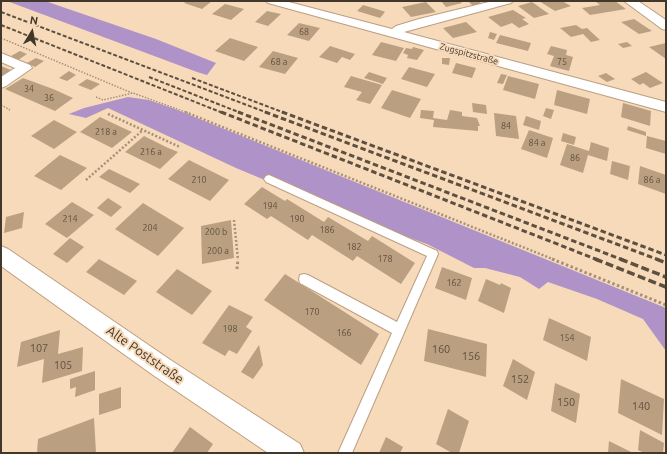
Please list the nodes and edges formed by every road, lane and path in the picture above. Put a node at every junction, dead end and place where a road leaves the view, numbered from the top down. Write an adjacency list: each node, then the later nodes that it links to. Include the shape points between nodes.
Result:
1 (272, 1): 5 (street, Zugspitzstraße)
2 (507, 1): 5 (street, via 423,22 400,29)
3 (630, 1): 4 (street)
4 (666, 26)
5 (395, 34): 12 (street, Zugspitzstraße)
6 (1, 38): 9 (path)
7 (1, 57): 8 (street, via 25,68)
8 (1, 83)
9 (133, 93): 10 (path, via 103,100); 23 (path, via 189,112)
10 (96, 97)
11 (1, 105): 13 (path)
12 (666, 107)
13 (10, 110)
14 (108, 114): 15 (path)
15 (143, 130): 16 (path); 18 (path)
16 (180, 147)
17 (269, 179): 24 (lane, via 433,254)
18 (86, 180)
19 (234, 220): 21 (path)
20 (3, 263): 25 (street, Alte Poststraße)
21 (237, 269)
22 (304, 279): 24 (lane)
23 (666, 305)
24 (399, 330): 26 (lane)
25 (286, 451)
26 (345, 453)

